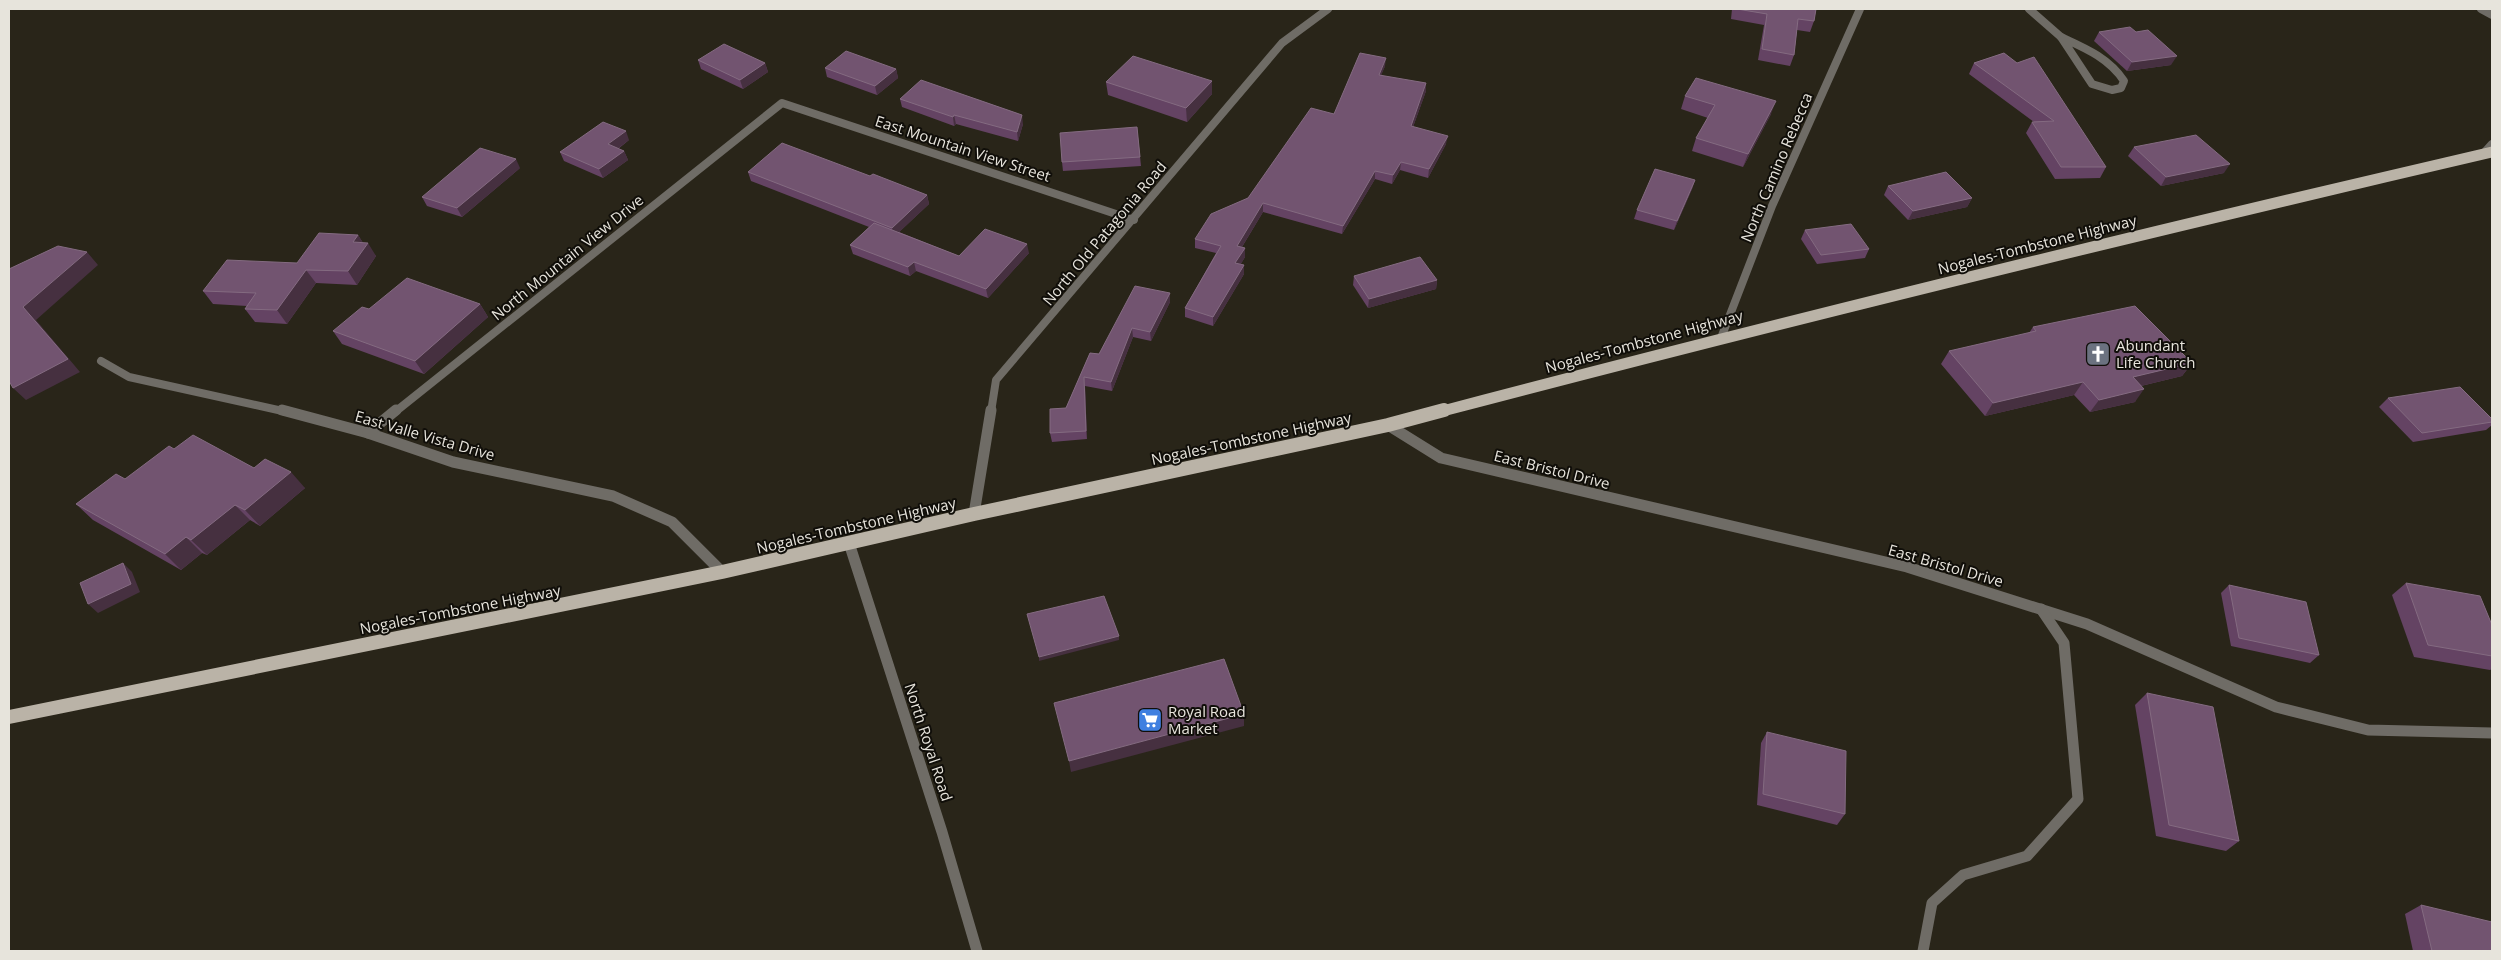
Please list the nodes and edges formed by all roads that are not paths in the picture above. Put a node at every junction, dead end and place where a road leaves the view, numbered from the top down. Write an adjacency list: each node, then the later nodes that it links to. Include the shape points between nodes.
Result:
1 (1328, 9): 10 (street, North Old Patagonia Road, via 1282,43)
2 (1860, 9): 11 (street, North Camino Rebecca, via 1772,206)
3 (2029, 9): 6 (street)
4 (2480, 9): 5 (street)
5 (2492, 15)
6 (2061, 37): 6 (street, via 2097,54 2118,72 2124,82 2121,88 2112,90 2092,84)
7 (782, 103): 10 (street, East Mountain View Street); 14 (street, North Mountain View Drive)
8 (2492, 144): 9 (street)
9 (2488, 153): 11 (main road, Nogales-Tombstone Highway)
10 (1134, 220): 15 (street, North Old Patagonia Road, via 996,380)
11 (1721, 338): 13 (main road, Nogales-Tombstone Highway)
12 (100, 361): 14 (street, East Valle Vista Drive, via 129,377 246,401)
13 (1388, 425): 15 (main road, Nogales-Tombstone Highway); 18 (street, East Bristol Drive, via 1441,458 1906,567)
14 (368, 433): 17 (street, East Valle Vista Drive, via 454,462 614,496 672,522)
15 (974, 514): 16 (main road, Nogales-Tombstone Highway)
16 (849, 543): 17 (main road, Nogales-Tombstone Highway); 21 (street, North Royal Road)
17 (722, 572): 19 (main road, Nogales-Tombstone Highway)
18 (2041, 609): 20 (street, East Bristol Drive, via 2087,624 2276,707 2368,730); 22 (street, via 2064,644 2078,799 2027,856 1963,875 1932,903)
19 (9, 717)
20 (2492, 733)
21 (977, 951)
22 (1923, 951)

